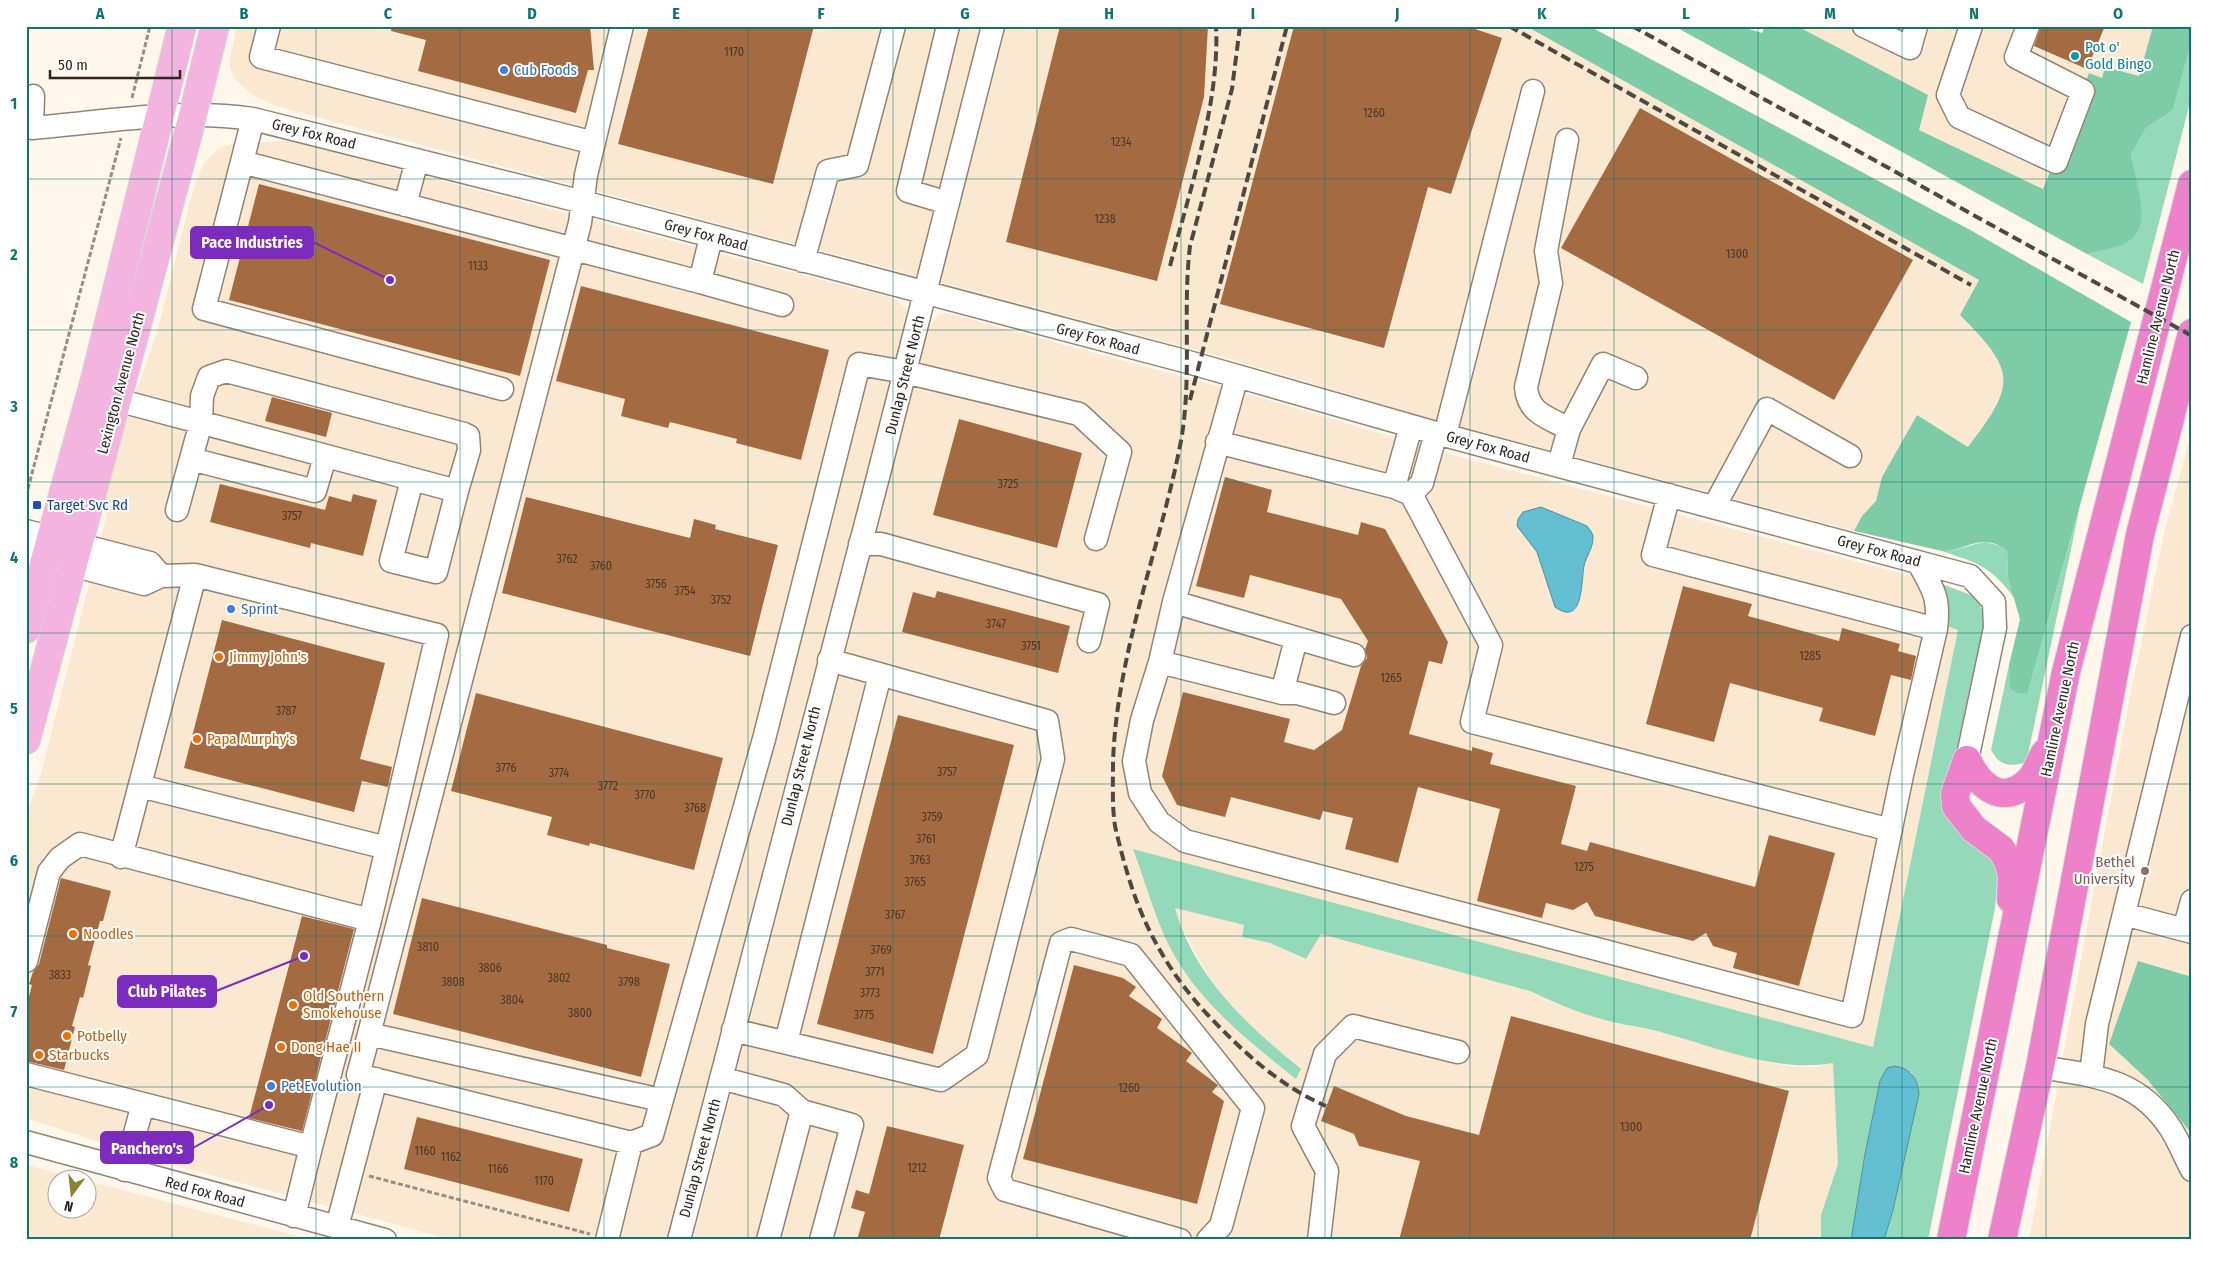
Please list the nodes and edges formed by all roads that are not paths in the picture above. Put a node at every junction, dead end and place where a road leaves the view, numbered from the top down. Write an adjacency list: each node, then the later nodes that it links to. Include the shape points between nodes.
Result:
1 (182, 26): 14 (main road, Lexington Avenue North)
2 (214, 26): 15 (main road, Lexington Avenue North)
3 (269, 26): 19 (street, via 261,57)
4 (622, 26): 19 (street)
5 (894, 26): 28 (street, via 857,164 828,171)
6 (948, 26): 24 (street, via 908,191)
7 (993, 26): 24 (street, Dunlap Street North)
8 (1864, 26): 9 (street, via 1910,48)
9 (1916, 26)
10 (1970, 26): 11 (street, via 1948,95 1959,117 2056,162 2083,91 2016,57)
11 (2028, 26)
12 (1533, 91): 41 (street)
13 (33, 96): 17 (street)
14 (161, 115): 15 (street, Grey Fox Road); 17 (street, Grey Fox Road); 56 (main road, Lexington Avenue North)
15 (193, 115): 16 (street, Grey Fox Road); 37 (main road, Lexington Avenue North)
16 (254, 119): 20 (street, Grey Fox Road); 21 (street)
17 (29, 127)
18 (1567, 140): 40 (street, via 1546,251 1551,283 1526,387 1529,404)
19 (594, 143): 23 (street)
20 (417, 160): 23 (street, Grey Fox Road); 25 (street)
21 (242, 162): 25 (street); 36 (street, via 204,310)
22 (2192, 184): 71 (highway, Hamline Avenue North, via 2069,663)
23 (583, 202): 26 (street, Grey Fox Road); 27 (street)
24 (948, 203): 30 (street, Dunlap Street North)
25 (405, 205): 27 (street)
26 (711, 237): 28 (street, Grey Fox Road); 29 (street)
27 (573, 250): 29 (street); 85 (street)
28 (803, 261): 30 (street, Grey Fox Road)
29 (700, 282): 31 (street)
30 (925, 293): 33 (street, Dunlap Street North); 34 (street, Grey Fox Road)
31 (782, 304)
32 (2192, 333): 88 (highway, via 2140,535)
33 (905, 372): 54 (street, via 1079,414 1120,452); 55 (street, Dunlap Street North); 93 (street, via 858,364 764,739)
34 (1237, 376): 39 (street, Grey Fox Road); 42 (street)
35 (1636, 378): 40 (street, via 1603,364)
36 (502, 390)
37 (117, 400): 38 (street); 56 (main road, Lexington Avenue North)
38 (200, 422): 44 (street); 45 (street); 48 (street, via 202,396 209,377 226,371 464,434 468,436 470,445)
39 (1411, 426): 41 (street, Grey Fox Road); 49 (street)
40 (1569, 429): 46 (street)
41 (1441, 434): 46 (street, Grey Fox Road); 49 (street, via 1422,483)
42 (1217, 442): 49 (street); 59 (street)
43 (1850, 456): 51 (street, via 1767,409)
44 (325, 457): 45 (street, via 315,491); 47 (street)
45 (191, 459): 52 (street)
46 (1559, 466): 50 (street, Grey Fox Road)
47 (412, 480): 48 (street); 48 (street, via 391,561 436,572)
48 (458, 491)
49 (1403, 491): 75 (street, via 1491,645 1472,722)
50 (1669, 495): 51 (street, Grey Fox Road); 61 (street, via 1653,555)
51 (1714, 507): 57 (street, Grey Fox Road)
52 (177, 510)
53 (26, 531): 56 (street)
54 (1096, 538)
55 (860, 544): 64 (street, via 881,544 1098,604); 66 (street, Dunlap Street North)
56 (55, 552): 58 (street, via 144,584 161,576); 60 (main road, Lexington Avenue North); 72 (main road, Lexington Avenue North)
57 (1918, 562): 61 (street, via 1934,590 1939,607); 73 (street, Grey Fox Road, via 1970,576 1994,602 1995,628)
58 (195, 575): 74 (street); 76 (street, via 437,635)
59 (1174, 602): 63 (street); 67 (street)
60 (26, 629)
61 (1936, 629): 75 (street)
62 (2192, 636): 79 (street)
63 (1296, 639): 65 (street); 69 (street)
64 (1089, 641)
65 (1354, 655)
66 (829, 660): 68 (street); 84 (street, Dunlap Street North)
67 (1160, 662): 69 (street); 75 (street, via 1142,720 1134,761 1140,793 1159,822 1185,841 1852,1016)
68 (880, 675): 86 (street); 86 (street, via 1048,721 1053,759 977,1056 941,1080)
69 (1282, 693): 70 (street, via 1297,693)
70 (1334, 702)
71 (2053, 739): 73 (highway, via 2030,780 2002,793 1981,784); 82 (highway, Hamline Avenue North)
72 (26, 740)
73 (1967, 760): 82 (highway, via 1956,794 1956,806 1974,828 2001,849 2008,861 2012,875)
74 (140, 786): 76 (street); 77 (street)
75 (1891, 830)
76 (387, 848): 80 (street)
77 (121, 857): 80 (street); 83 (street, via 80,844 60,858 49,872)
78 (2192, 901): 81 (street)
79 (2124, 914): 81 (street); 90 (street, via 2097,1024)
80 (370, 920): 98 (street)
81 (2188, 931)
82 (2010, 955): 113 (highway, Hamline Avenue North)
83 (26, 961)
84 (733, 1030): 86 (street); 91 (street, Dunlap Street North)
85 (369, 1034): 92 (street, via 358,1075); 93 (street)
86 (786, 1042)
87 (1458, 1052): 112 (street, via 1353,1026 1325,1054 1303,1126 1327,1171)
88 (2040, 1067): 90 (street); 114 (highway)
89 (26, 1074): 94 (street)
90 (2091, 1075): 100 (street, via 2115,1081 2157,1111 2172,1130)
91 (721, 1078): 95 (street, via 784,1095); 107 (street, Dunlap Street North)
92 (376, 1079): 97 (street); 102 (street)
93 (661, 1100): 97 (street, via 652,1135)
94 (143, 1104): 98 (street); 99 (street)
95 (802, 1111): 108 (street); 109 (street, via 852,1125)
96 (26, 1142): 99 (street, Red Fox Road)
97 (631, 1143): 105 (street)
98 (311, 1148): 101 (street)
99 (125, 1170): 101 (street, Red Fox Road)
100 (2192, 1170)
101 (294, 1216): 102 (street, Red Fox Road)
102 (337, 1227): 106 (street, Red Fox Road)
103 (1111, 1231): 104 (street); 111 (street, via 1005,1190 999,1178 1061,943 1071,939 1131,955 1253,1108 1221,1226)
104 (1157, 1237): 110 (street)
105 (608, 1239)
106 (385, 1240)
107 (679, 1240)
108 (768, 1240)
109 (821, 1240)
110 (1180, 1240)
111 (1208, 1240)
112 (1319, 1240)
113 (1951, 1240)
114 (2002, 1240)

